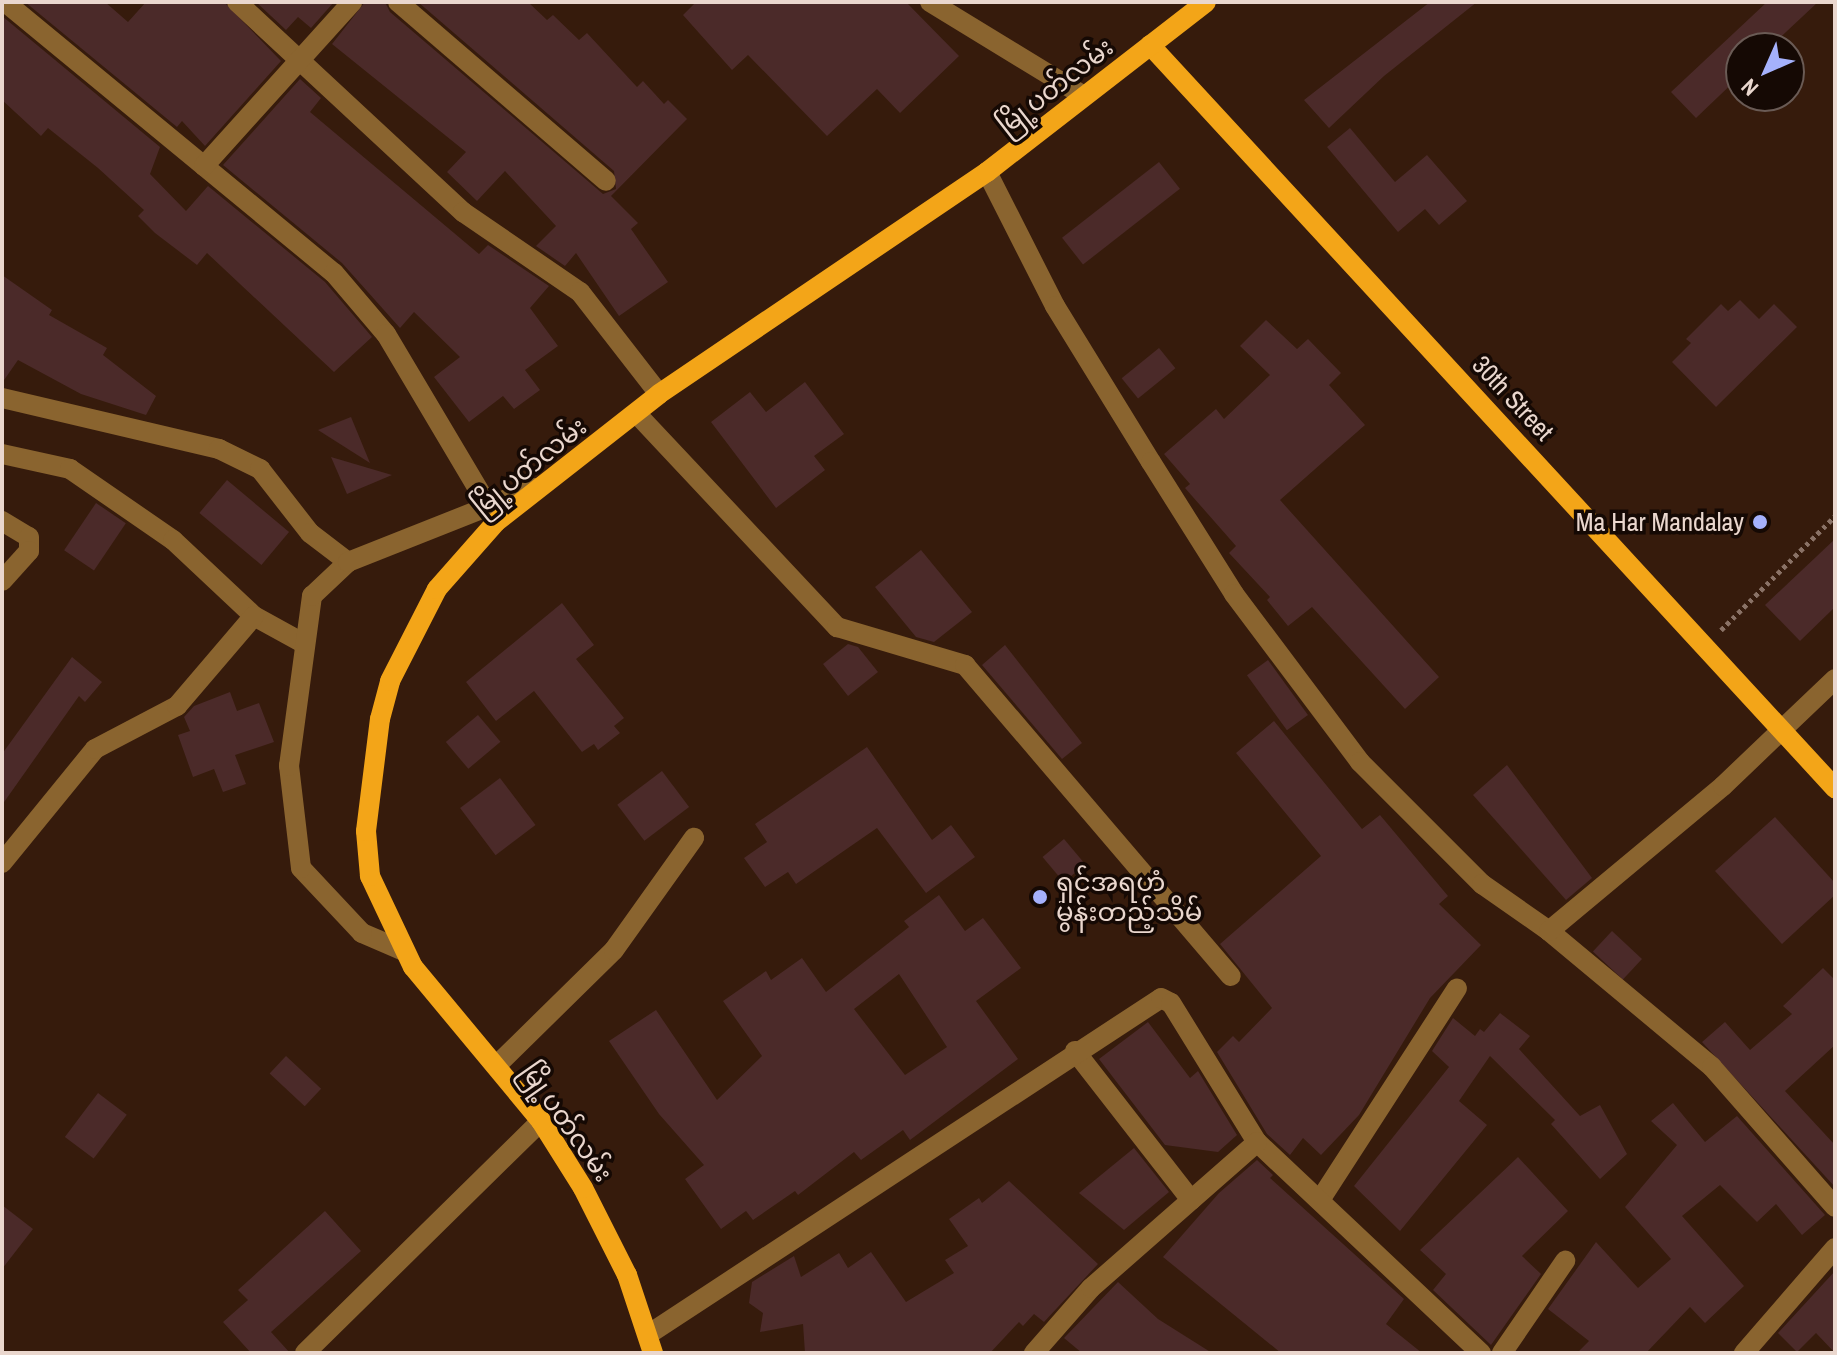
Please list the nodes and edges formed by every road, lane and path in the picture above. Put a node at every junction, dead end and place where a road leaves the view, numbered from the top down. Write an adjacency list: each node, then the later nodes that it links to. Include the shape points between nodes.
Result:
1 (5, 2): 10 (street)
2 (237, 2): 8 (street)
3 (352, 2): 8 (street)
4 (398, 2): 12 (street)
5 (930, 2): 9 (street)
6 (1206, 2): 7 (main road, မြို့ပတ်လမ်း)
7 (1150, 45): 9 (main road, မြို့ပတ်လမ်း); 25 (main road, 30th Street)
8 (298, 58): 10 (street); 13 (street, via 463,212 580,292)
9 (1084, 96): 11 (main road, မြို့ပတ်လမ်း)
10 (204, 166): 18 (street, via 334,273 386,334)
11 (987, 172): 13 (main road, မြို့ပတ်လမ်း); 31 (street, via 1055,306 1234,594 1360,762 1482,884)
12 (606, 181)
13 (659, 394): 15 (main road, မြို့ပတ်လမ်း)
14 (2, 398): 21 (street, via 219,449 260,469 310,533)
15 (636, 413): 17 (main road, မြို့ပတ်လမ်း); 33 (street, via 837,627 965,665)
16 (2, 454): 23 (street, via 70,469 119,500 173,540)
17 (543, 485): 18 (street); 32 (main road, မြို့ပတ်လမ်း, via 496,522 437,589 390,681 366,831 370,876)
18 (488, 506): 21 (street)
19 (1835, 516): 25 (path)
20 (2, 521): 22 (street, via 29,537 29,551)
21 (348, 562): 24 (street, via 312,596)
22 (2, 581)
23 (254, 616): 24 (street); 30 (street, via 177,706 95,749)
24 (305, 644): 32 (street, via 289,766 301,868 362,933)
25 (1706, 645): 27 (main road, 30th Street)
26 (1835, 679): 27 (street)
27 (1782, 730): 28 (main road, 30th Street); 31 (street, via 1652,848)
28 (1835, 788)
29 (694, 838): 36 (street, via 614,950)
30 (2, 863)
31 (1549, 931): 41 (street, via 1712,1067)
32 (404, 951): 36 (main road, မြို့ပတ်လမ်း)
33 (1231, 976)
34 (1457, 988): 40 (street)
35 (1075, 1051): 38 (street, via 1161,998 1171,1003); 39 (street); 44 (street)
36 (496, 1066): 37 (main road, မြို့ပတ်လမ်း)
37 (541, 1121): 44 (main road, မြို့ပတ်လမ်း, via 583,1188); 45 (street)
38 (1257, 1142): 39 (street); 40 (street)
39 (1191, 1200): 46 (street, via 1091,1288)
40 (1320, 1200): 47 (street)
41 (1835, 1207)
42 (1835, 1248): 49 (street)
43 (1565, 1261): 48 (street)
44 (651, 1343)
45 (305, 1353)
46 (1034, 1353)
47 (1481, 1353)
48 (1502, 1353)
49 (1744, 1353)

